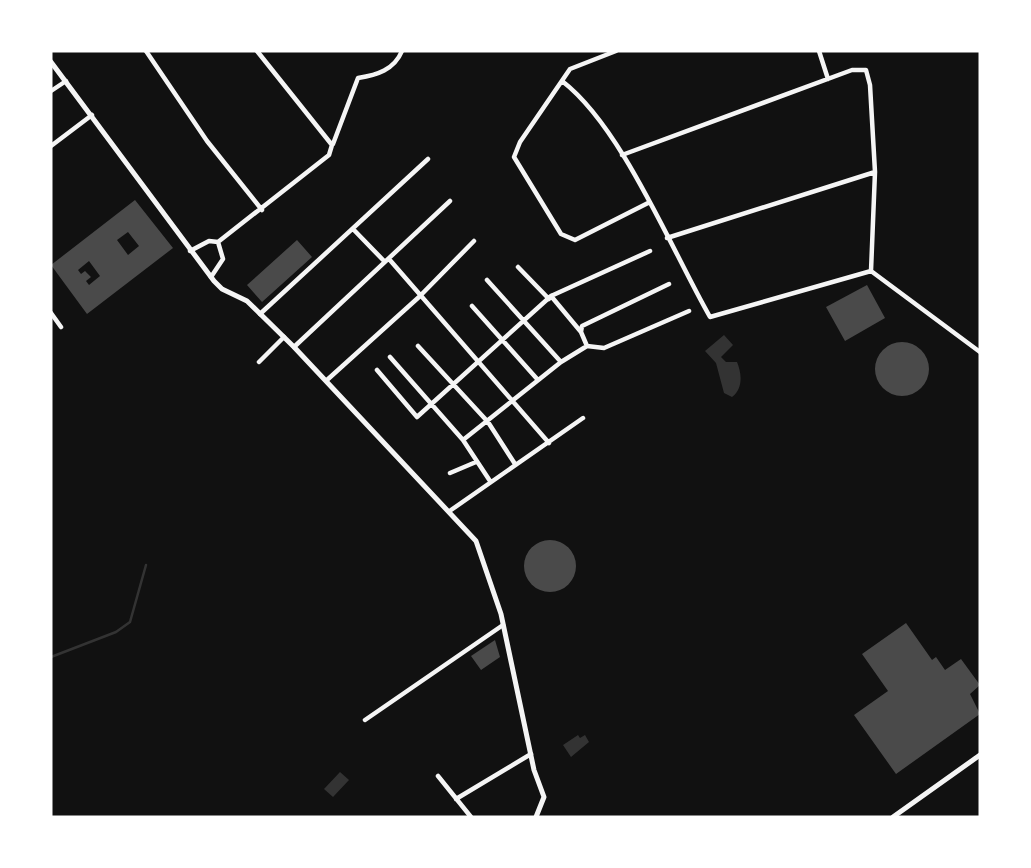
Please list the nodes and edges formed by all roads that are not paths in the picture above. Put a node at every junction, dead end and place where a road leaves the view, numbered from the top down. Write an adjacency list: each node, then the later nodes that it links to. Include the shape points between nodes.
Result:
1 (146, 51): 19 (street, via 207,141)
2 (257, 51): 12 (street)
3 (402, 51): 12 (street, via 388,69 358,78)
4 (615, 51): 9 (street, via 576,66)
5 (819, 51): 7 (street)
6 (51, 62): 8 (street)
7 (828, 79): 14 (street); 16 (street, via 866,70)
8 (67, 81): 10 (street); 11 (street)
9 (562, 81): 14 (street, via 582,97); 18 (street, via 514,157 561,234 575,240)
10 (51, 91)
11 (92, 116): 13 (street); 24 (street)
12 (332, 145): 19 (street, via 324,160)
13 (51, 146)
14 (622, 155): 18 (street)
15 (428, 159): 20 (street)
16 (874, 172): 21 (street); 28 (street)
17 (450, 201): 26 (street)
18 (648, 203): 21 (street)
19 (262, 210): 23 (street)
20 (353, 229): 26 (street); 37 (street)
21 (667, 238): 28 (street, via 710,317)
22 (474, 241): 32 (street)
23 (218, 242): 24 (street, via 209,240); 29 (street, via 223,259)
24 (190, 251): 29 (street)
25 (650, 251): 33 (street)
26 (387, 261): 32 (street); 45 (street)
27 (518, 267): 33 (street)
28 (870, 271): 46 (street)
29 (211, 277): 37 (street)
30 (487, 280): 38 (street)
31 (670, 284): 40 (street, via 583,326)
32 (419, 297): 48 (street); 52 (street)
33 (550, 298): 38 (street); 40 (street)
34 (472, 306): 42 (street)
35 (689, 311): 44 (street, via 604,348)
36 (51, 313): 39 (street)
37 (260, 314): 41 (street)
38 (524, 319): 42 (street); 50 (street)
39 (61, 327)
40 (581, 332): 44 (street)
41 (284, 337): 45 (street); 49 (street)
42 (503, 340): 48 (street); 53 (street)
43 (418, 346): 54 (street)
44 (587, 346): 50 (street)
45 (294, 347): 52 (street)
46 (980, 352)
47 (390, 357): 56 (street)
48 (480, 361): 54 (street); 55 (street)
49 (259, 362)
50 (561, 362): 53 (street)
51 (377, 370): 56 (street, via 417,417)
52 (327, 380): 65 (street)
53 (538, 380): 55 (street)
54 (455, 384): 56 (street); 58 (street)
55 (514, 401): 58 (street); 60 (street)
56 (432, 405): 59 (street)
57 (583, 418): 60 (street)
58 (488, 422): 59 (street); 62 (street)
59 (463, 440): 61 (street)
60 (549, 443): 62 (street)
61 (476, 462): 63 (street); 64 (street)
62 (515, 464): 64 (street)
63 (450, 473)
64 (490, 481): 65 (street)
65 (451, 510): 66 (street, via 481,550)
66 (503, 625): 67 (street); 68 (street)
67 (365, 720)
68 (531, 754): 71 (street); 73 (street, via 544,797)
69 (980, 755): 74 (street)
70 (438, 776): 71 (street)
71 (456, 799): 72 (street)
72 (471, 817)
73 (536, 817)
74 (892, 817)

